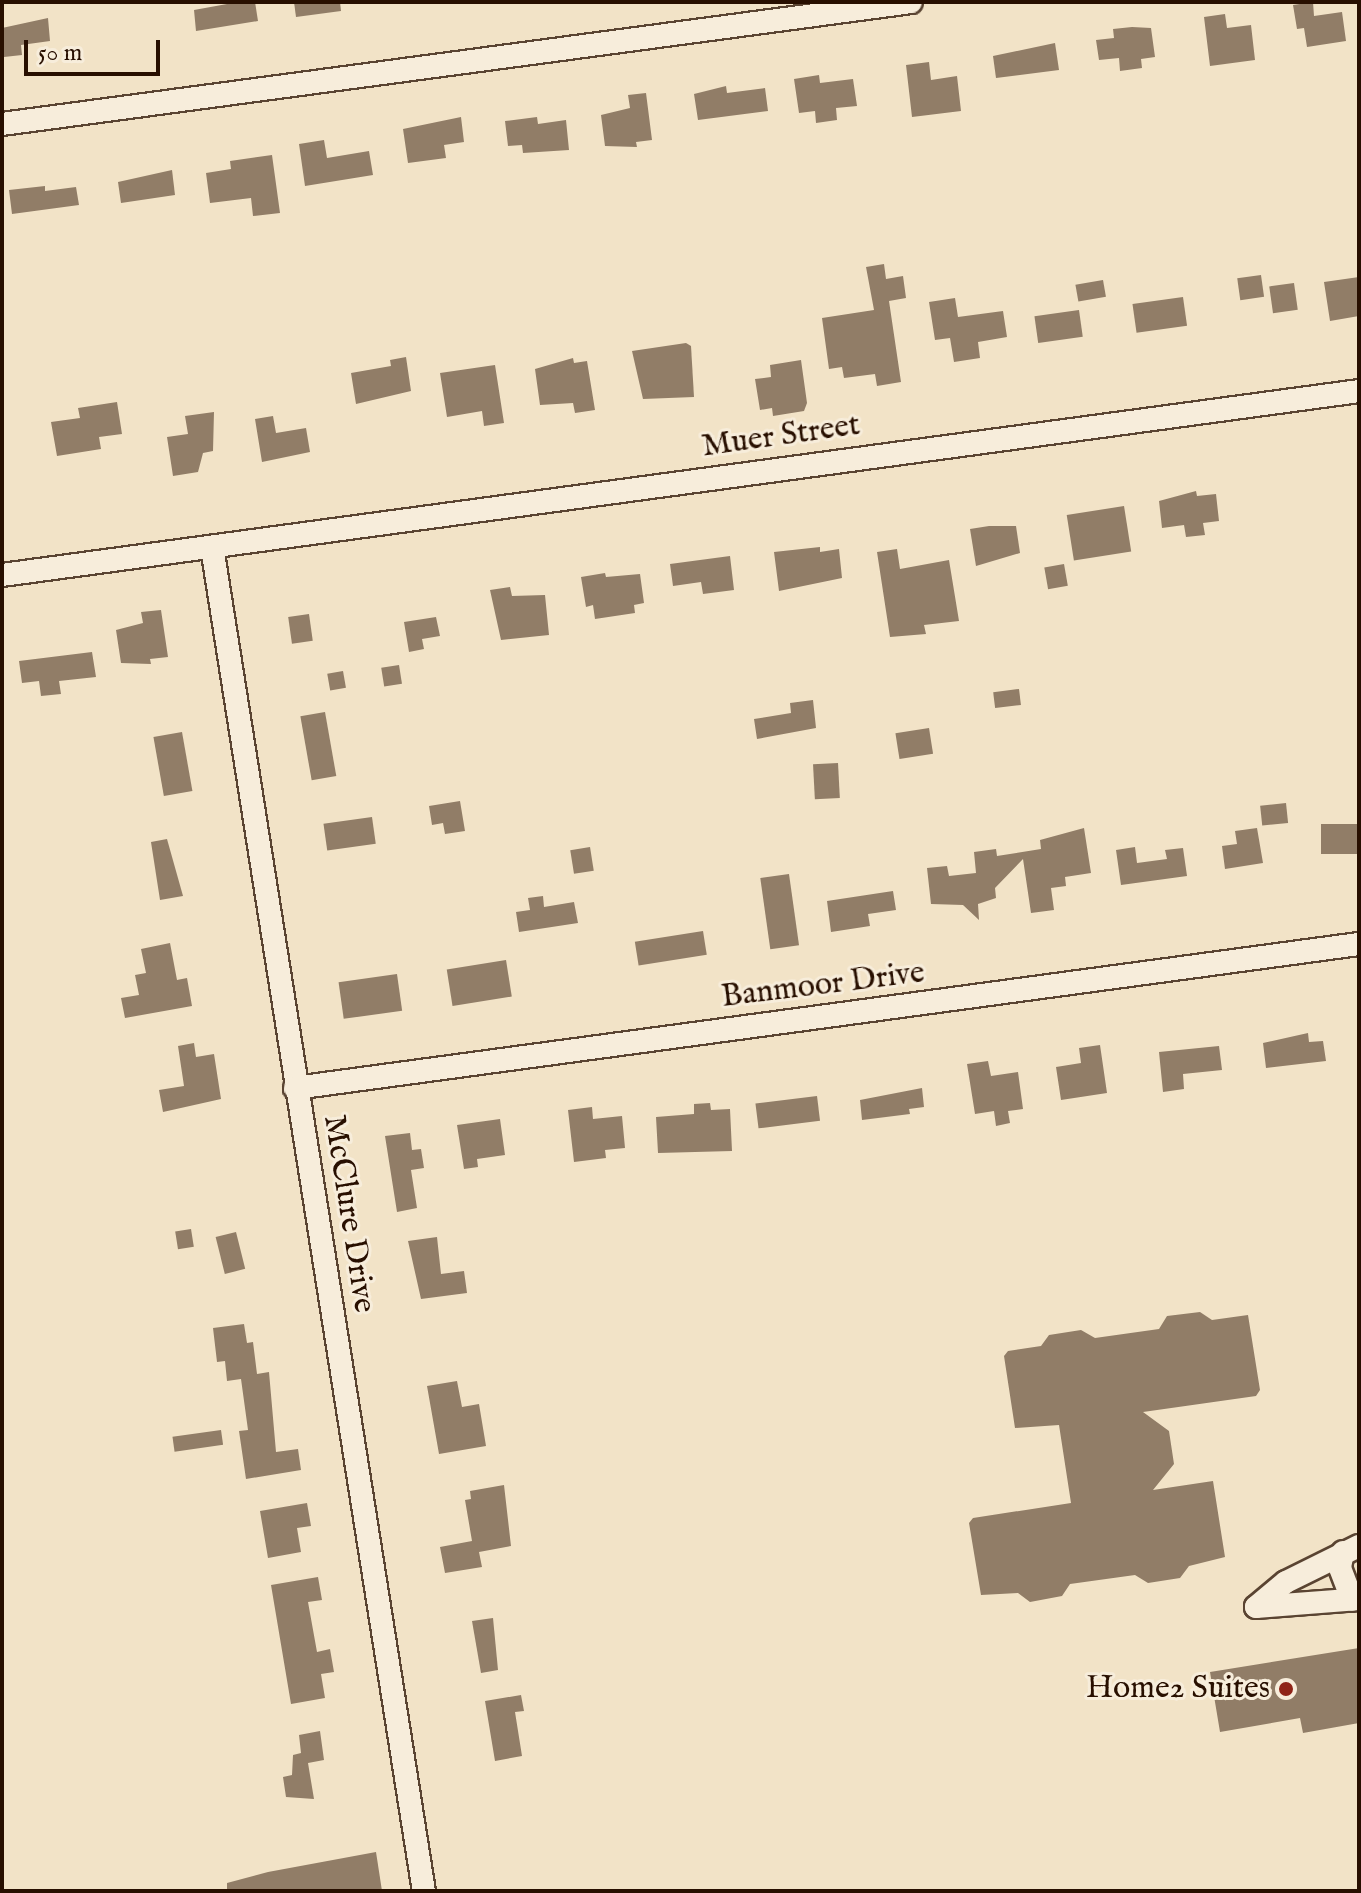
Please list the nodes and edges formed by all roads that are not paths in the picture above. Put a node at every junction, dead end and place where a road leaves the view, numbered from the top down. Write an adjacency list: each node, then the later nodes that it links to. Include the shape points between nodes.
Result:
1 (911, 2): 2 (street)
2 (2, 124)
3 (1359, 391): 4 (street, Muer Street)
4 (212, 547): 5 (street, Muer Street); 7 (street, McClure Drive)
5 (2, 575)
6 (1359, 944): 7 (street, Banmoor Drive)
7 (295, 1088): 10 (street, McClure Drive)
8 (1351, 1549): 9 (street, via 1340,1568 1344,1591); 9 (street, via 1286,1582 1256,1607)
9 (1355, 1600)
10 (424, 1891)

